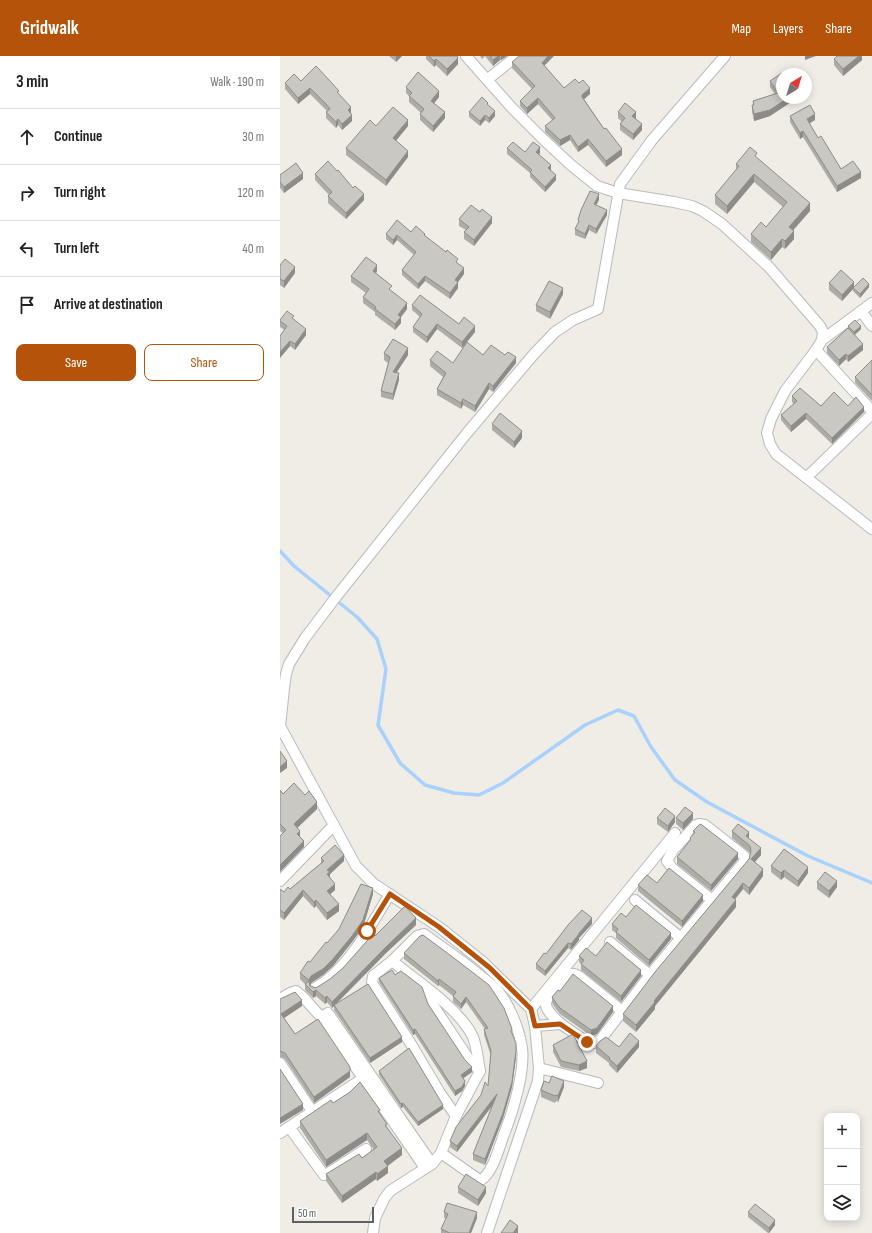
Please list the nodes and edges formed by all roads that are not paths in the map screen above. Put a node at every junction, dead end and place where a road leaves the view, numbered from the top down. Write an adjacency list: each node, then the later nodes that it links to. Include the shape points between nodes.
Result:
1 (466, 56): 4 (street)
2 (516, 56): 4 (street)
3 (724, 56): 5 (street, via 652,140 622,180)
4 (488, 79): 5 (street, via 512,108 570,165 597,186)
5 (618, 193): 9 (street, via 692,206 722,224 769,267 820,326 823,332); 14 (street, via 598,309 573,320 555,332 534,354 467,433 326,610 305,638 286,674)
6 (872, 303): 7 (street)
7 (861, 311): 8 (street); 9 (street)
8 (872, 326)
9 (822, 340): 10 (street)
10 (816, 350): 11 (street); 12 (street, via 785,391 771,418 767,433 776,454)
11 (872, 412): 12 (street)
12 (807, 477): 13 (street)
13 (872, 529)
14 (280, 727): 15 (street)
15 (334, 826): 17 (street); 18 (street, via 356,866 374,884)
16 (675, 833): 28 (street)
17 (280, 882)
18 (390, 894): 25 (street, via 354,951 326,982); 28 (street, via 439,927 483,962)
19 (635, 900): 21 (street)
20 (712, 900): 20 (street, via 744,862 745,857 705,825 699,824 673,850 667,861 673,869); 21 (street)
21 (681, 938): 24 (street)
22 (610, 942): 24 (street)
23 (392, 961): 26 (street); 38 (street, via 373,976 372,983); 42 (street, via 417,936 424,934 497,989 518,1033 522,1049 522,1069 512,1113 496,1157 486,1175 481,1180 478,1179)
24 (650, 975): 29 (street)
25 (315, 988)
26 (427, 989): 34 (street, via 433,1005 470,1061); 34 (street, via 450,1007 472,1037)
27 (280, 999): 35 (street, via 296,991 322,1017 328,1013)
28 (531, 1009): 31 (street)
29 (622, 1011): 30 (street, via 601,1039 591,1043); 30 (street, via 580,977 572,974 568,975 545,1004 546,1009)
30 (560, 1024): 31 (street)
31 (535, 1026): 33 (street)
32 (280, 1063): 37 (street)
33 (540, 1068): 36 (street); 45 (street, via 538,1081)
34 (480, 1071): 38 (street)
35 (366, 1076): 37 (street); 43 (street)
36 (598, 1083)
37 (312, 1112): 39 (street)
38 (456, 1116): 42 (street)
39 (289, 1127): 40 (street); 41 (street, via 324,1174)
40 (280, 1133)
41 (366, 1149)
42 (441, 1153): 43 (street)
43 (428, 1166): 44 (street, via 397,1186 384,1199 375,1218)
44 (373, 1233)
45 (487, 1233)

